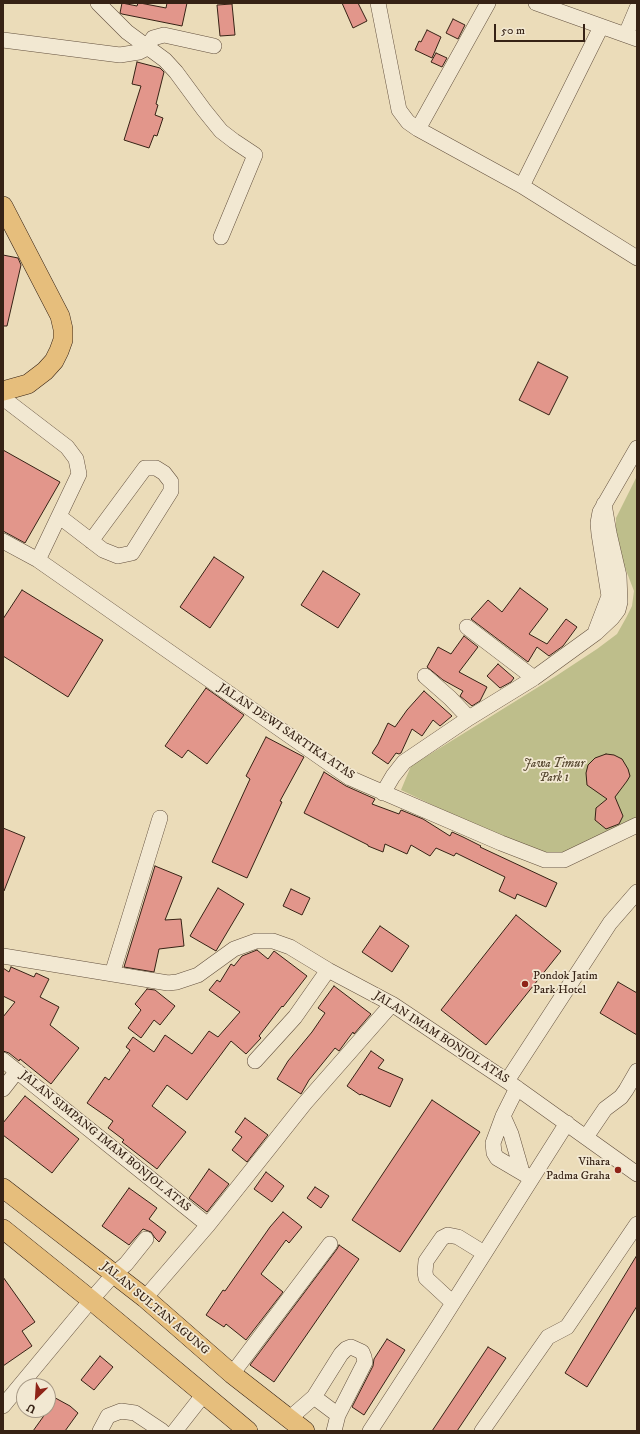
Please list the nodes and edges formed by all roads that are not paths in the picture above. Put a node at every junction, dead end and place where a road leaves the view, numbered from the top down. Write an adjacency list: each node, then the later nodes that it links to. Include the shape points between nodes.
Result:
1 (98, 3): 10 (street)
2 (378, 3): 11 (street, via 399,110 408,122)
3 (488, 3): 11 (street)
4 (536, 3): 6 (street)
5 (637, 8): 7 (street)
6 (601, 27): 7 (street); 12 (street)
7 (632, 36)
8 (3, 40): 10 (street, via 120,55)
9 (214, 46): 10 (street, via 164,35 153,38)
10 (147, 48): 14 (street, via 176,72 221,131 255,155)
11 (418, 129): 12 (street)
12 (522, 186): 15 (street)
13 (3, 206): 16 (main road, via 60,316 64,329 59,351 45,371 28,384)
14 (221, 237)
15 (637, 258)
16 (3, 391)
17 (3, 398): 19 (street, via 67,447 76,459 79,474)
18 (637, 448): 25 (street, via 604,504 619,576 618,610 596,633)
19 (60, 517): 21 (street); 22 (street)
20 (3, 541): 22 (street, JALAN DEWI SARTIKA ATAS)
21 (91, 541): 21 (street, via 118,556 132,553 171,491 171,482 164,473 156,468 145,468)
22 (38, 560): 27 (street, JALAN DEWI SARTIKA ATAS, via 350,778)
23 (467, 627): 25 (street)
24 (425, 676): 26 (street)
25 (534, 678): 26 (street)
26 (469, 718): 27 (street, via 404,762 392,776)
27 (384, 793): 29 (street, JALAN DEWI SARTIKA ATAS, via 545,860 564,860)
28 (160, 818): 33 (street)
29 (635, 832)
30 (637, 892): 39 (street, via 610,923)
31 (3, 956): 33 (street, JALAN IMAM BONJOL ATAS)
32 (328, 970): 33 (street, JALAN IMAM BONJOL ATAS, via 290,947 273,941 256,941 234,950 198,975 177,982 168,983); 34 (street, JALAN IMAM BONJOL ATAS); 36 (street, via 295,1018)
33 (112, 974)
34 (392, 1004): 39 (street, JALAN IMAM BONJOL ATAS); 48 (street, via 305,1103)
35 (3, 1060): 37 (street, JALAN SIMPANG IMAM BONJOL ATAS)
36 (255, 1061)
37 (17, 1071): 40 (street); 48 (street, JALAN SIMPANG IMAM BONJOL ATAS)
38 (637, 1071): 43 (street, via 621,1097 605,1109)
39 (512, 1084): 41 (street); 42 (street, JALAN IMAM BONJOL ATAS)
40 (3, 1089)
41 (503, 1116): 45 (street); 45 (street, via 493,1143 494,1153 497,1158)
42 (567, 1123): 43 (street, JALAN IMAM BONJOL ATAS); 45 (street)
43 (586, 1137): 44 (street, JALAN IMAM BONJOL ATAS)
44 (637, 1174)
45 (527, 1175): 52 (street)
46 (3, 1188): 53 (main road, JALAN SULTAN AGUNG)
47 (637, 1224): 71 (street, via 567,1327 548,1337)
48 (208, 1225): 54 (street)
49 (3, 1229): 55 (main road)
50 (146, 1239): 53 (street, via 126,1264)
51 (330, 1244): 57 (street)
52 (484, 1254): 56 (street); 56 (street, via 458,1237 448,1235 442,1238 426,1261 426,1278)
53 (114, 1274): 54 (main road, JALAN SULTAN AGUNG); 55 (street)
54 (145, 1298): 57 (main road, JALAN SULTAN AGUNG)
55 (91, 1300): 58 (street); 59 (main road)
56 (453, 1303): 70 (street)
57 (232, 1374): 63 (main road, JALAN SULTAN AGUNG)
58 (8, 1388): 61 (street)
59 (204, 1394): 66 (street); 67 (main road)
60 (314, 1397): 62 (street); 62 (street, via 346,1349 362,1352 365,1362); 63 (street)
61 (3, 1406)
62 (338, 1415): 69 (street)
63 (290, 1418): 68 (main road, JALAN SULTAN AGUNG)
64 (100, 1431): 65 (street, via 108,1416 121,1411 135,1413)
65 (162, 1431)
66 (175, 1431)
67 (248, 1431)
68 (305, 1431)
69 (334, 1431)
70 (370, 1431)
71 (482, 1431)

